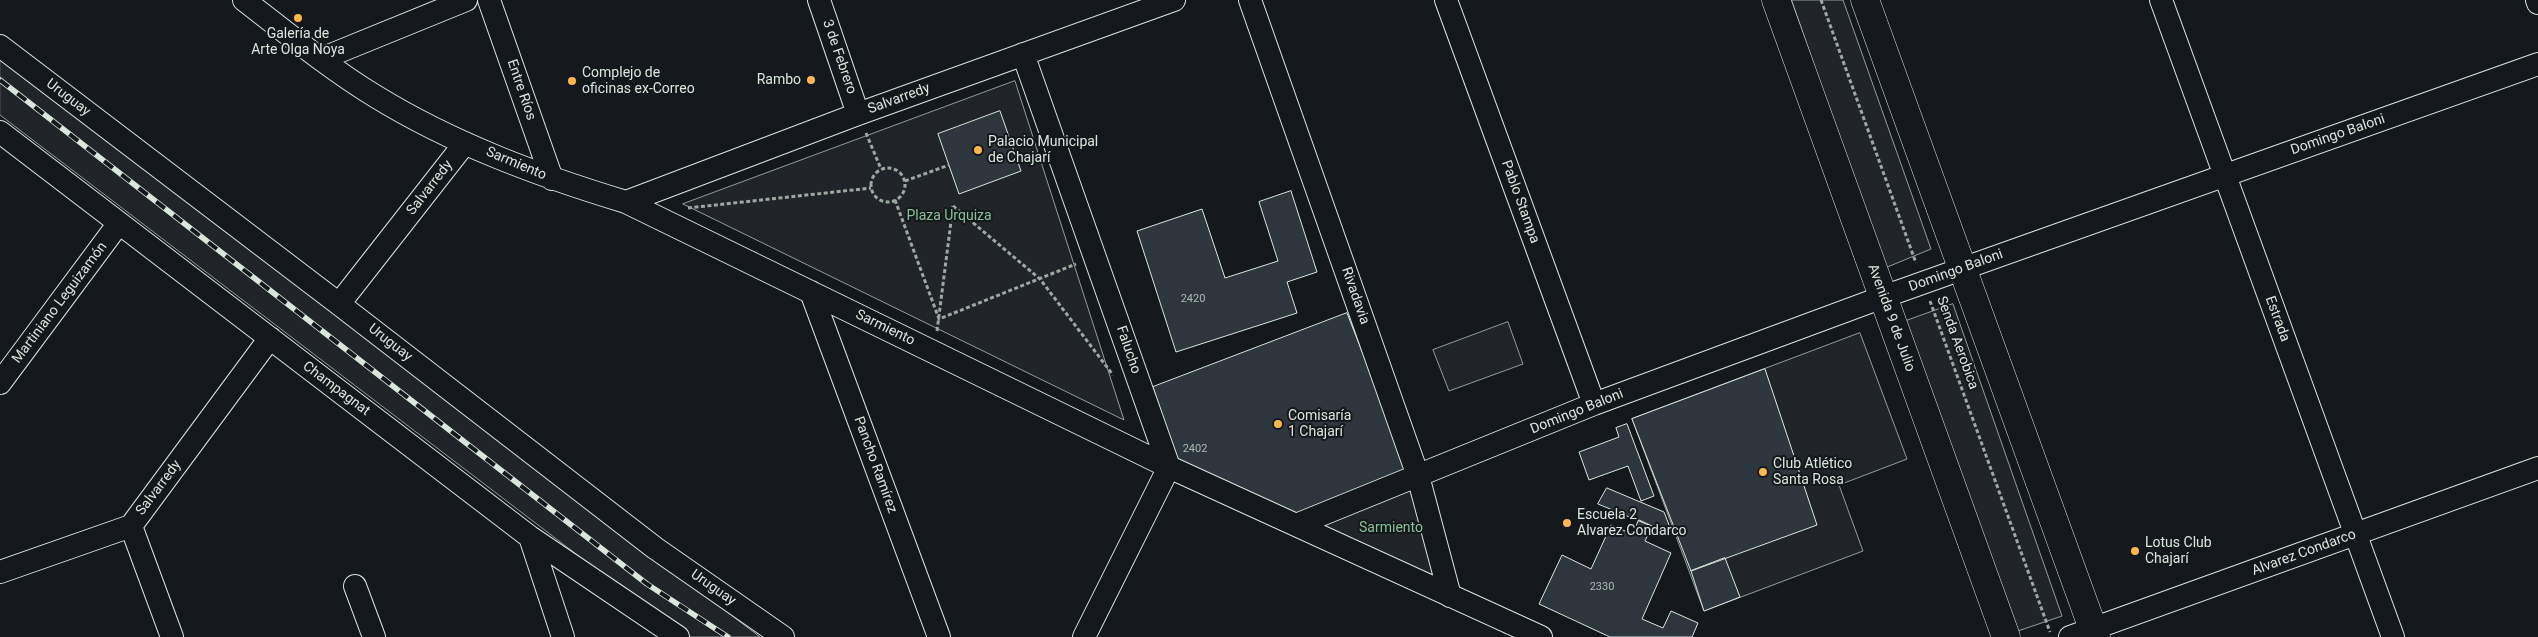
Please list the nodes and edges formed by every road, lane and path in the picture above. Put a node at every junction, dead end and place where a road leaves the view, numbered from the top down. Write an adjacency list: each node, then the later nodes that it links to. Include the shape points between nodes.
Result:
1 (244, 0): 14 (street, Sarmiento)
2 (466, 0): 14 (street)
3 (489, 0): 22 (street, Entre Ríos)
4 (819, 0): 16 (street, 3 de Febrero)
5 (1172, 0): 13 (street, Salvarredy)
6 (1250, 0): 44 (street, Rivadavia)
7 (1446, 0): 41 (street, Pablo Stampa)
8 (1776, 0): 34 (main road, Avenida 9 de Julio)
9 (1821, 0): 32 (path, Senda Aerobica)
10 (1865, 0): 30 (main road)
11 (2161, 0): 21 (street, Estrada)
12 (0, 46): 35 (street, Uruguay)
13 (1023, 54): 16 (street, Salvarredy); 29 (street, Falucho)
14 (321, 59): 18 (street, Sarmiento, via 374,96)
15 (2538, 64): 21 (street, Domingo Baloni)
16 (858, 114): 20 (path); 26 (street, Salvarredy)
17 (0, 132): 28 (street, Champagnat)
18 (465, 143): 22 (street, Sarmiento); 35 (street, Salvarredy)
19 (949, 165): 23 (path)
20 (881, 169): 23 (path, via 891,168 900,172); 24 (path, via 873,177)
21 (2223, 175): 30 (street, Domingo Baloni); 47 (street, Estrada)
22 (552, 179): 26 (street, Sarmiento)
23 (905, 181): 25 (path, via 901,196)
24 (871, 188): 25 (path, via 876,197 885,202); 27 (path)
25 (895, 200): 36 (path)
26 (626, 202): 33 (street, Sarmiento)
27 (686, 208)
28 (119, 223): 37 (street, Champagnat); 40 (street, Martiniano Leguizamón)
29 (1095, 256): 31 (path); 42 (street, Falucho)
30 (1962, 268): 32 (street, Domingo Baloni); 52 (main road)
31 (1040, 279): 36 (path); 36 (path, via 953,206); 39 (path)
32 (1924, 282): 34 (street, Domingo Baloni); 62 (path, Senda Aerobica)
33 (811, 292): 38 (street, Sarmiento); 58 (street, Pancho Ramírez)
34 (1883, 297): 41 (street, Domingo Baloni); 61 (main road, Avenida 9 de Julio)
35 (339, 304): 57 (street, Uruguay, via 655,548)
36 (939, 319): 38 (path)
37 (270, 338): 46 (street, Salvarredy); 48 (street, Champagnat)
38 (935, 353): 42 (street, Sarmiento)
39 (1117, 380)
40 (0, 382)
41 (1594, 404): 44 (street, Domingo Baloni)
42 (1169, 467): 45 (street, Sarmiento); 59 (street)
43 (2538, 468): 47 (street, Alvarez Condarco)
44 (1418, 476): 45 (street, Domingo Baloni); 51 (street, Rivadavia)
45 (1296, 525): 51 (street, Sarmiento)
46 (131, 526): 49 (street, Salvarredy); 53 (street)
47 (2357, 534): 52 (street, Alvarez Condarco); 63 (street, Estrada)
48 (530, 537): 55 (street); 56 (street, Champagnat)
49 (0, 572)
50 (355, 586): 54 (street)
51 (1450, 596): 60 (street, Sarmiento)
52 (2086, 634)
53 (172, 637)
54 (374, 637)
55 (562, 637)
56 (678, 637)
57 (783, 637)
58 (939, 637)
59 (1084, 637)
60 (1541, 637)
61 (2006, 637)
62 (2052, 637)
63 (2393, 637)

